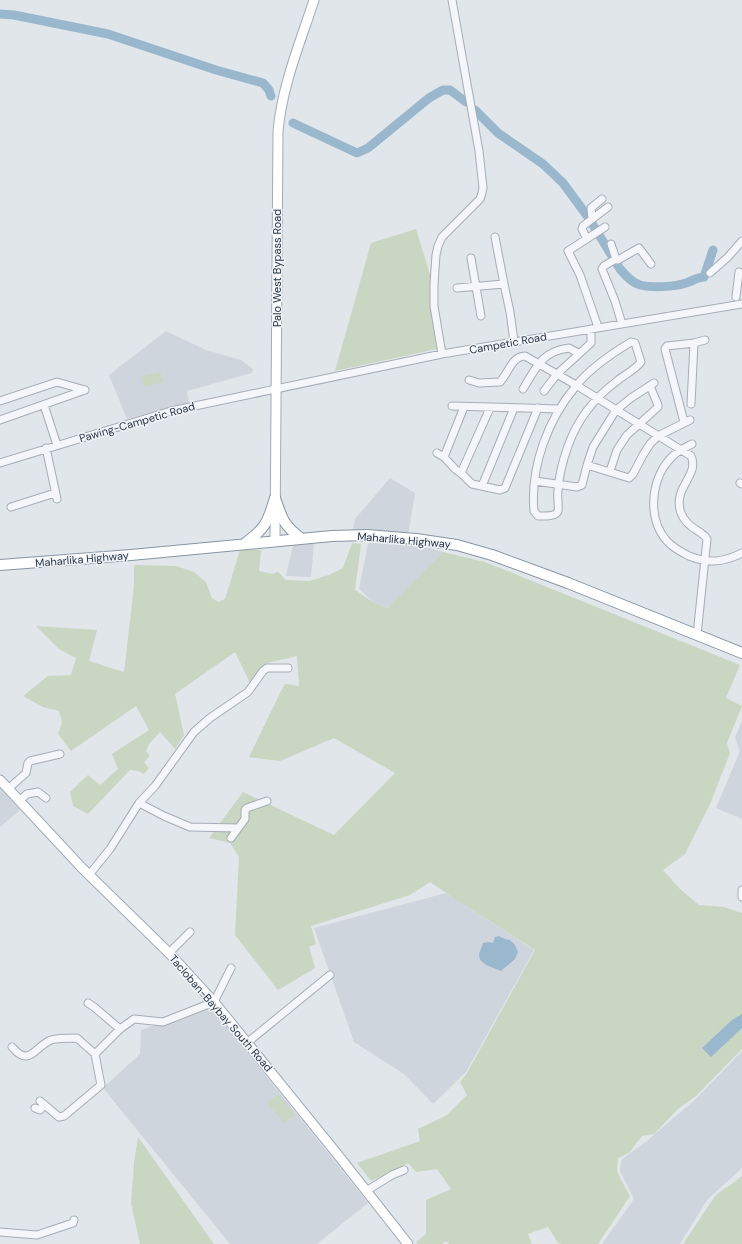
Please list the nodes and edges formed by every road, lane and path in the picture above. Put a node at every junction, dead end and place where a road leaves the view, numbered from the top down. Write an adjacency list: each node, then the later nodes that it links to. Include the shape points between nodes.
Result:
1 (314, 0): 34 (main road, Palo West Bypass Road, via 283,94 279,114)
2 (452, 0): 29 (street, via 474,120 483,188 480,199 442,236 438,246 434,306)
3 (602, 199): 5 (street, via 591,208)
4 (608, 207): 5 (street)
5 (590, 220): 8 (street, via 582,228)
6 (600, 231): 8 (street)
7 (496, 237): 16 (street)
8 (587, 239): 22 (street, via 568,251 580,275)
9 (742, 241): 15 (street)
10 (611, 244): 12 (street)
11 (471, 258): 17 (street)
12 (615, 260): 13 (street, via 639,248); 21 (street, via 602,269)
13 (652, 264)
14 (739, 272): 19 (street)
15 (710, 273)
16 (504, 284): 17 (street); 25 (street)
17 (476, 287): 18 (street); 20 (street)
18 (457, 288)
19 (737, 301): 21 (street, Campetic Road)
20 (481, 316)
21 (622, 324): 22 (street, Campetic Road)
22 (594, 328): 25 (street, Campetic Road); 26 (street)
23 (598, 337): 26 (street)
24 (706, 340): 27 (street)
25 (514, 341): 29 (street, Campetic Road)
26 (591, 342): 28 (street)
27 (694, 343): 42 (street, via 694,404); 42 (street, via 666,346 665,349)
28 (578, 353): 30 (street, via 573,349 550,353); 31 (street)
29 (442, 354): 34 (street, Campetic Road)
30 (539, 364): 31 (street); 32 (street, via 522,356 516,359 500,382 479,383); 35 (street)
31 (557, 374): 33 (street); 36 (street)
32 (469, 380)
33 (576, 385): 37 (street); 37 (street, via 616,350 631,342 635,343 641,362); 46 (street)
34 (276, 389): 52 (street, Pawing-Campetic Road, via 171,411); 62 (main road, Palo West Bypass Road)
35 (524, 389)
36 (544, 390)
37 (596, 398): 47 (street); 60 (street, via 568,444)
38 (0, 401): 39 (street, via 57,382 85,390)
39 (44, 405): 48 (street); 52 (street)
40 (452, 406): 41 (street)
41 (464, 407): 43 (street); 58 (street, via 441,455)
42 (681, 407): 50 (street, via 687,421)
43 (490, 408): 44 (street); 58 (street)
44 (514, 408): 45 (street); 61 (street)
45 (538, 408): 46 (street); 61 (street, via 505,488 500,490)
46 (559, 409): 59 (street, via 543,447)
47 (616, 410): 49 (street); 49 (street, via 652,384 658,407); 56 (street, via 593,447)
48 (0, 420)
49 (638, 424): 50 (street); 57 (street, via 617,450)
50 (658, 436): 54 (street); 57 (street, via 642,454 632,476 629,478)
51 (692, 444): 54 (street)
52 (57, 445): 53 (street, Pawing-Campetic Road)
53 (46, 448): 55 (street, Pawing-Campetic Road); 63 (street, via 56,496)
54 (681, 449): 68 (street, via 693,459 692,472 680,494 680,509 683,518 707,537); 68 (street, via 668,461 659,475 655,489 654,513 662,535 670,544 681,552)
55 (0, 463)
56 (587, 465): 57 (street); 60 (street, via 582,485)
57 (610, 471)
58 (461, 473): 61 (street, via 472,484)
59 (535, 481): 60 (street); 60 (street, via 533,504 538,516 557,513)
60 (558, 484)
61 (482, 486)
62 (275, 498): 64 (highway, via 285,524); 65 (main road, Palo West Bypass Road); 66 (highway, via 264,526)
63 (11, 507)
64 (302, 539): 65 (highway, Maharlika Highway); 70 (highway, Maharlika Highway, via 367,535 457,545 499,557)
65 (275, 541): 66 (highway, Maharlika Highway)
66 (243, 545): 69 (highway, Maharlika Highway)
67 (742, 553): 68 (street, via 720,561)
68 (706, 562): 70 (street)
69 (0, 565)
70 (697, 635): 71 (highway, Maharlika Highway)
71 (742, 653)
72 (288, 668): 79 (street, via 263,670 248,692 194,732 155,786)
73 (60, 754): 75 (street, via 30,761 26,773)
74 (0, 780): 75 (main road, Tacloban-Baybay South Road)
75 (8, 789): 77 (main road, Tacloban-Baybay South Road)
76 (46, 798): 77 (street, via 38,792 27,794)
77 (19, 801): 82 (main road, Tacloban-Baybay South Road)
78 (267, 801): 80 (street, via 247,808 245,819)
79 (139, 803): 80 (street, via 190,827); 82 (street, via 110,849)
80 (238, 828): 81 (street)
81 (230, 838)
82 (89, 875): 86 (main road, Tacloban-Baybay South Road)
83 (742, 890): 84 (street)
84 (742, 896)
85 (190, 932): 86 (street)
86 (169, 953): 89 (main road, Tacloban-Baybay South Road)
87 (231, 968): 89 (street)
88 (330, 975): 92 (street)
89 (214, 1002): 91 (street, via 163,1022 134,1019); 92 (main road, Tacloban-Baybay South Road)
90 (88, 1004): 91 (street)
91 (120, 1029): 94 (street)
92 (248, 1042): 97 (main road, Tacloban-Baybay South Road)
93 (12, 1047): 94 (street, via 23,1057 29,1056 51,1040 77,1038)
94 (95, 1054): 95 (street, via 102,1085 62,1117 42,1103 40,1110)
95 (35, 1108)
96 (404, 1170): 97 (street)
97 (366, 1191): 100 (main road, Tacloban-Baybay South Road)
98 (74, 1220): 99 (street, via 37,1235)
99 (0, 1232)
100 (408, 1244)

